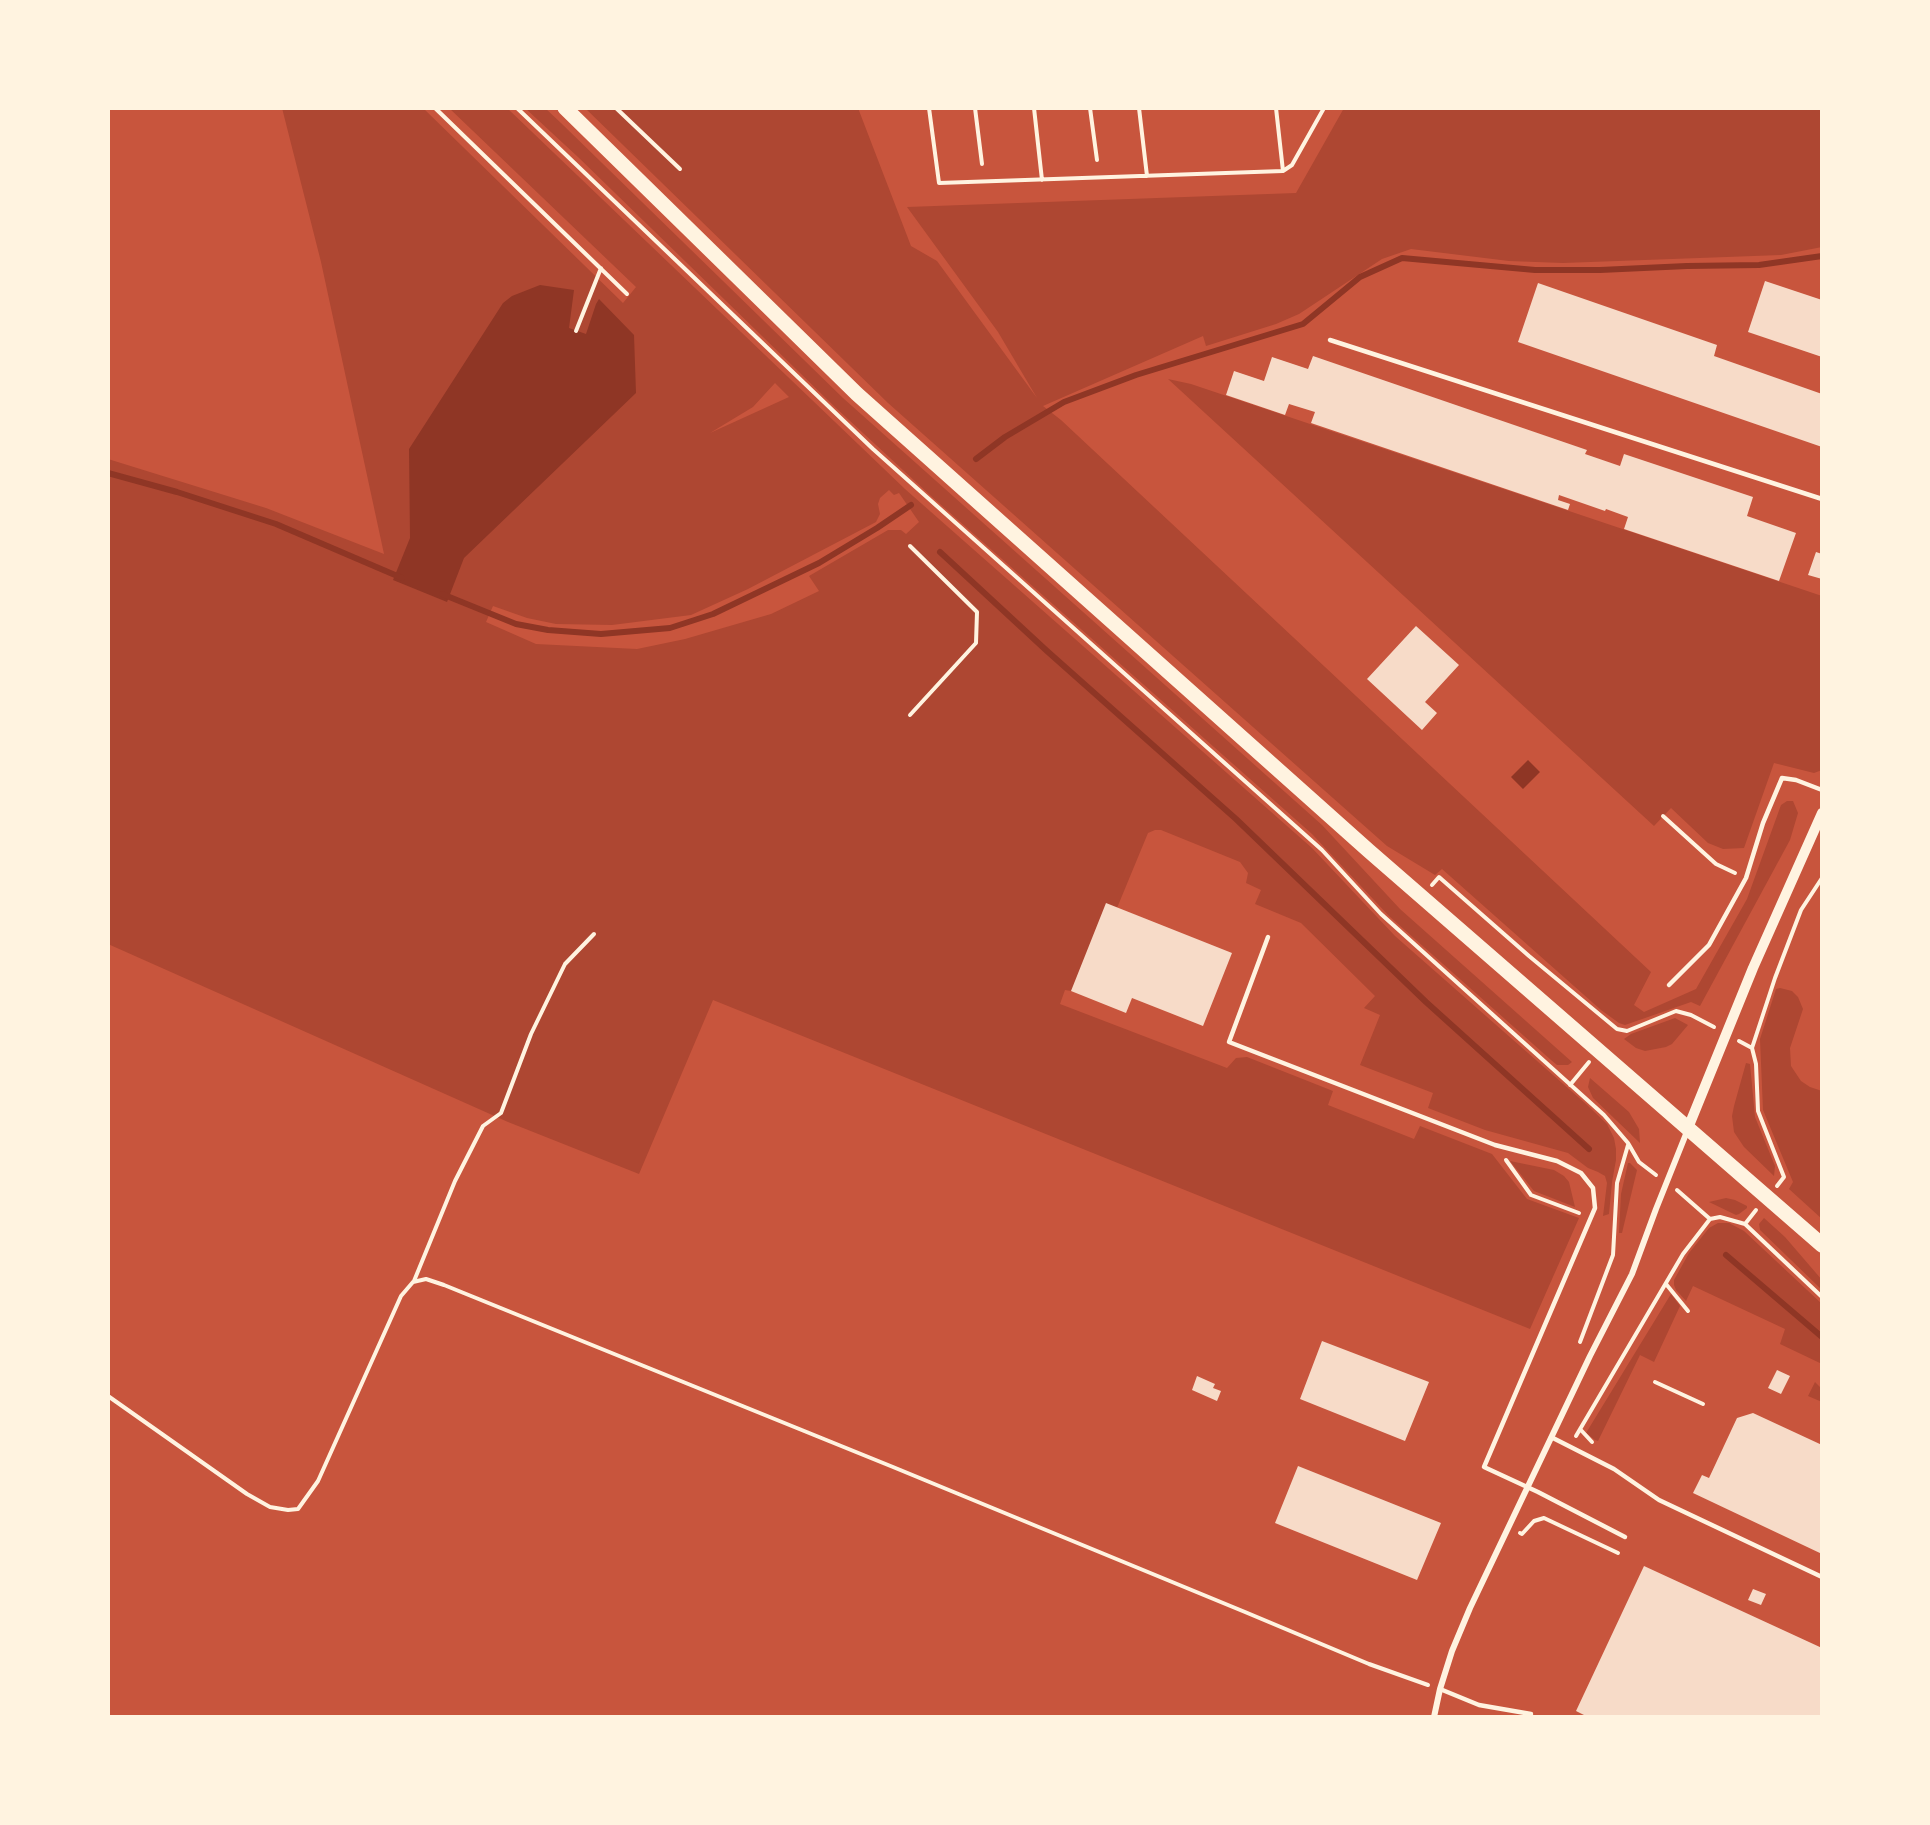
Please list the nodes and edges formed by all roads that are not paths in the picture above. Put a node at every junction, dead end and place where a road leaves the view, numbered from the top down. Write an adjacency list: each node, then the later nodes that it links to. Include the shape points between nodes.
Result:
1 (565, 108): 8 (main road, via 857,394)
2 (1330, 340): 3 (lane)
3 (1822, 499)
4 (1822, 790): 7 (lane, via 1782,778 1746,878 1709,945)
5 (1822, 813): 8 (street)
6 (1268, 937): 11 (lane, via 1229,1041 1496,1145 1557,1161 1581,1173 1593,1188 1595,1208 1485,1467)
7 (1669, 985)
8 (1688, 1128): 9 (main road); 10 (street, via 1632,1274)
9 (1822, 1245)
10 (1551, 1437): 11 (street); 13 (lane, via 1614,1469 1659,1500)
11 (1527, 1487): 12 (lane); 14 (street, via 1470,1608)
12 (1625, 1537)
13 (1822, 1577)
14 (1440, 1689): 15 (lane, via 1479,1705); 16 (street)
15 (1531, 1714)
16 (1434, 1717)

